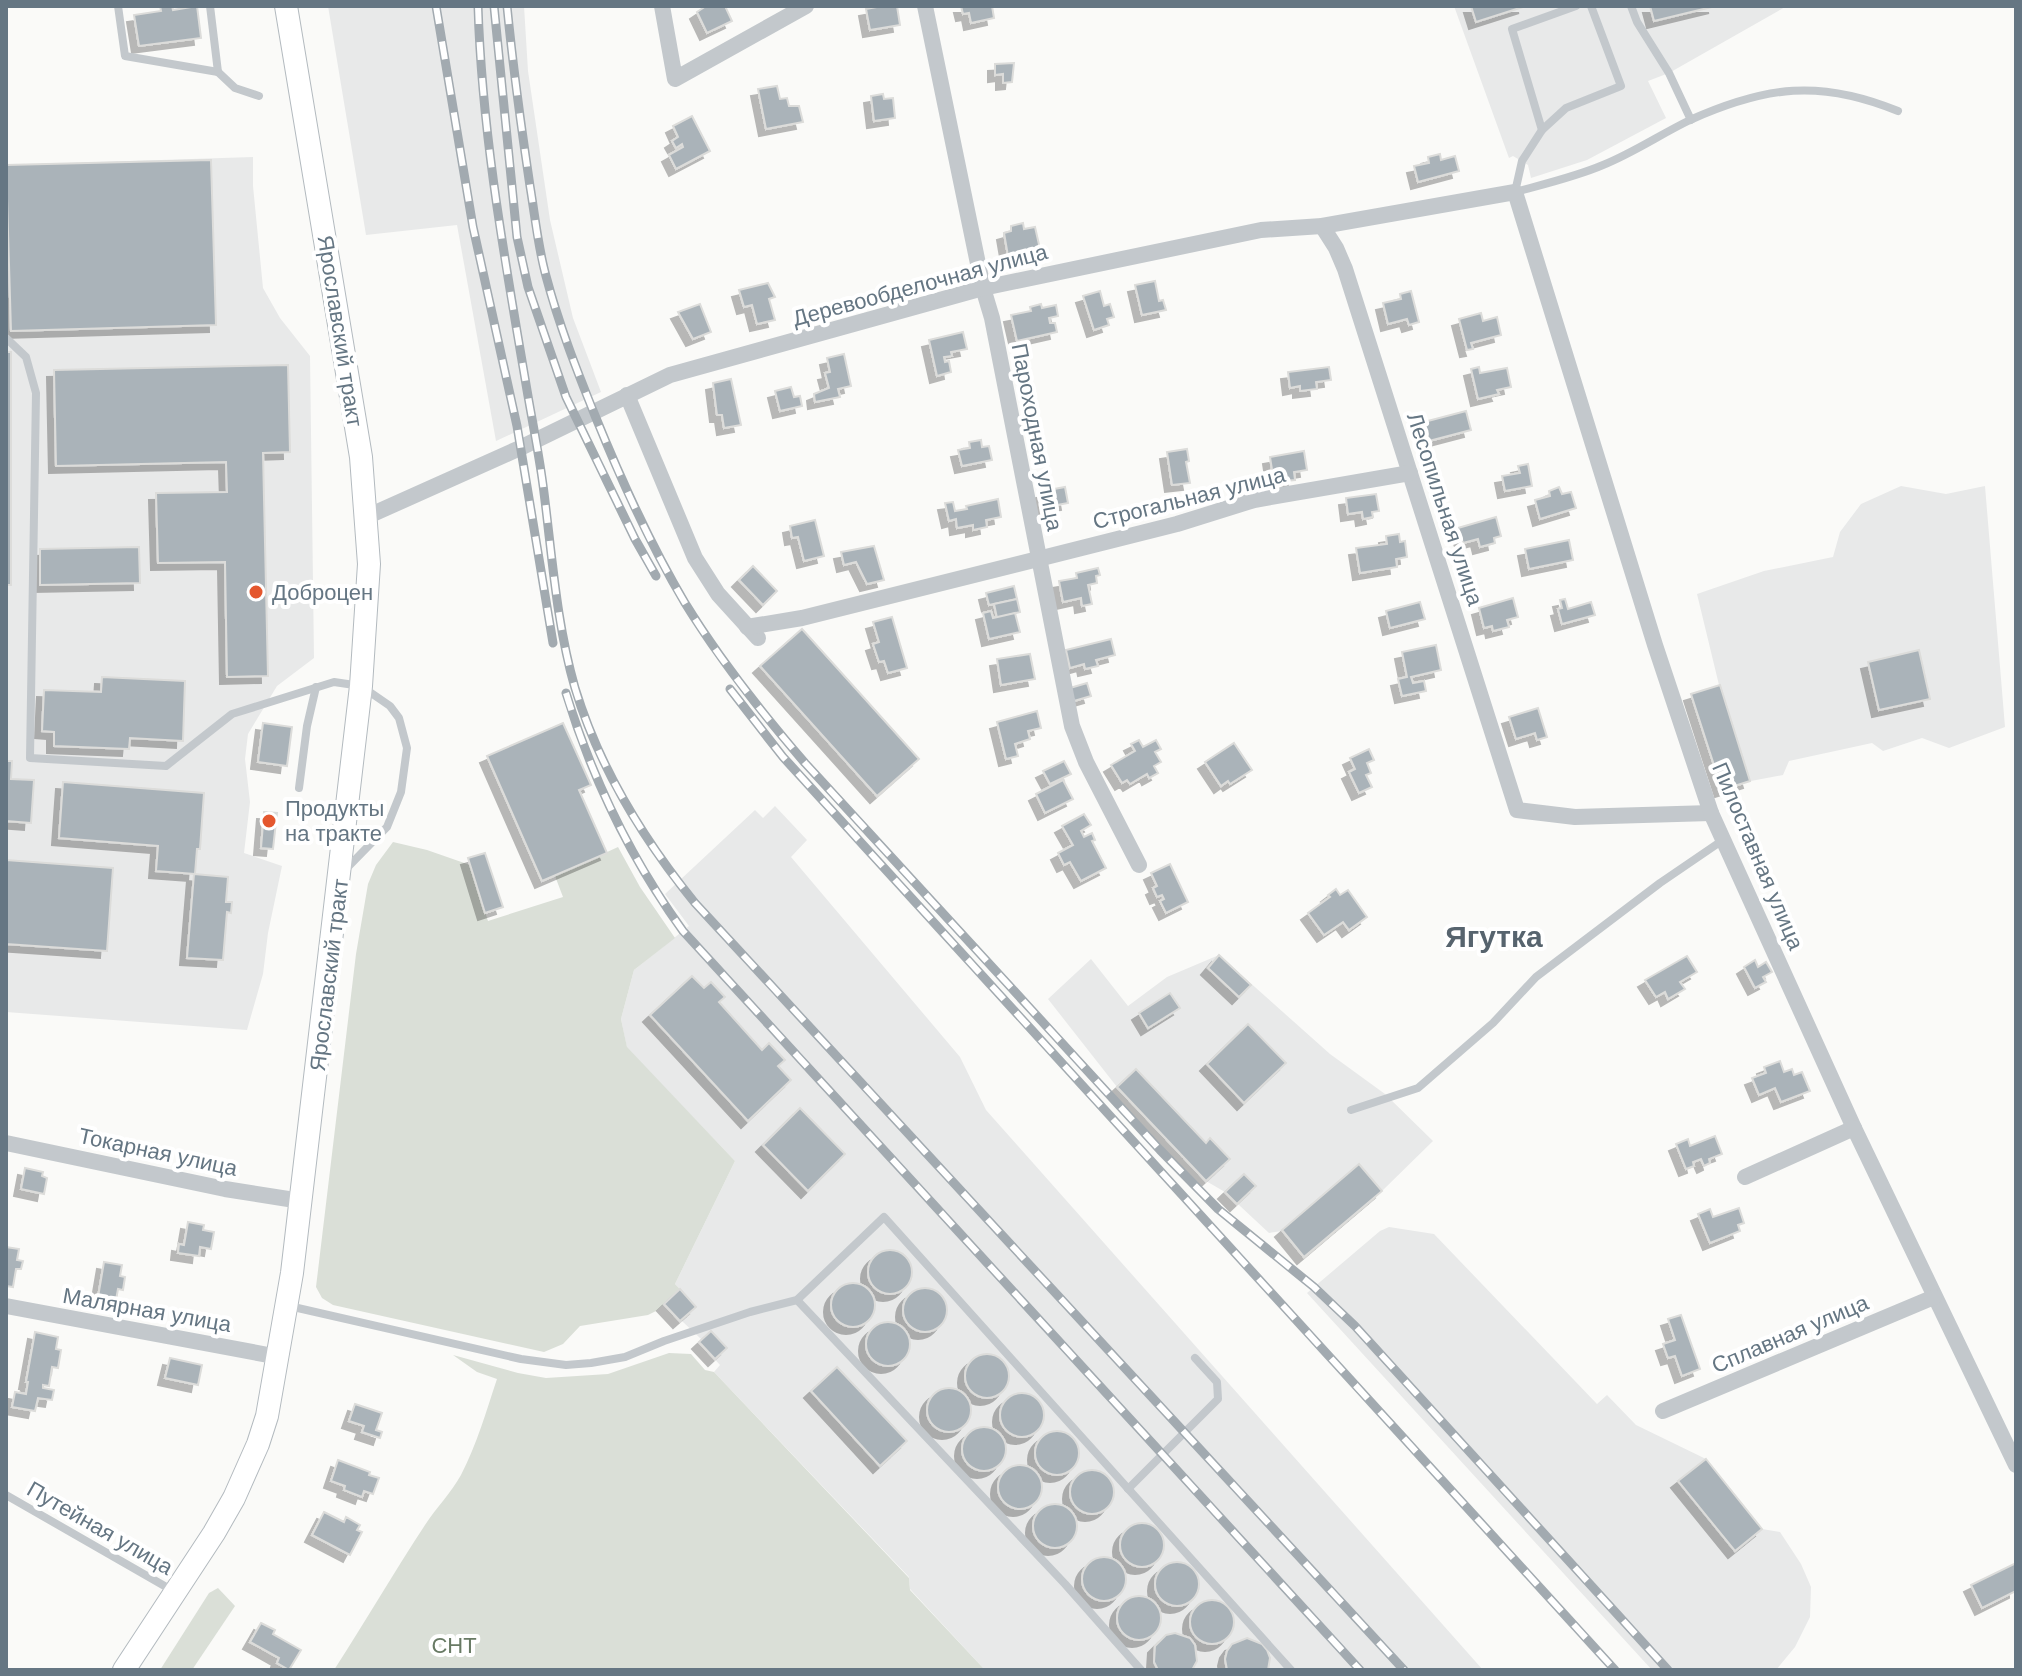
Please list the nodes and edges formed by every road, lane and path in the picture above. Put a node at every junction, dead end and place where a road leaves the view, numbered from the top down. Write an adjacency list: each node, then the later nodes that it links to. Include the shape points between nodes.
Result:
1 (118, 6): 10 (lane, via 125,56)
2 (210, 6): 10 (lane)
3 (286, 6): 21 (street, Ярославский тракт, via 348,371)
4 (662, 6): 5 (street, via 675,79)
5 (806, 6)
6 (925, 6): 17 (street, Пароходная улица)
7 (1576, 6): 14 (lane, via 1512,29)
8 (1591, 6): 14 (lane, via 1621,86 1566,108)
9 (1631, 6): 13 (lane)
10 (218, 72): 11 (lane, via 235,88)
11 (259, 96)
12 (1898, 111): 13 (lane, via 1847,95 1781,90)
13 (1691, 120): 15 (lane, via 1604,165)
14 (1542, 130): 15 (lane, via 1522,161)
15 (1515, 192): 16 (street, Деревообделочная улица); 26 (street, Пилоставная улица)
16 (1322, 226): 17 (street, Деревообделочная улица, via 1261,230); 20 (street, Лесопильная улица, via 1345,269)
17 (983, 288): 19 (street, Деревообделочная улица, via 670,375); 22 (street, Пароходная улица)
18 (6, 338): 24 (lane, via 26,357 36,393 30,758 166,766 232,714)
19 (627, 395): 21 (street, Деревообделочная улица); 22 (street, Строгальная улица, via 695,558 752,632)
20 (1410, 473): 22 (street, Строгальная улица, via 1254,500); 26 (street, Лесопильная улица, via 1517,810 1575,817)
21 (366, 517): 23 (street, Ярославский тракт, via 369,564)
22 (1038, 559): 28 (street, Пароходная улица, via 1072,726)
23 (361, 686): 24 (lane, via 334,682); 29 (street, Ярославский тракт); 29 (lane, via 399,718 407,748 401,792 387,827)
24 (316, 687): 25 (lane)
25 (299, 788)
26 (1711, 813): 27 (street, Пилоставная улица)
27 (1723, 839): 30 (lane, via 1536,977 1493,1023 1418,1088); 31 (street, Пилоставная улица)
28 (1139, 865)
29 (341, 874): 34 (street, Ярославский тракт)
30 (1351, 1110)
31 (1854, 1128): 33 (street); 35 (street, Пилоставная улица)
32 (6, 1143): 34 (street, Токарная улица)
33 (1745, 1177)
34 (301, 1201): 38 (street, Ярославский тракт)
35 (1934, 1297): 41 (street, Сплавная улица); 42 (street, Пилоставная улица)
36 (797, 1300): 38 (lane, via 625,1357 566,1365); 43 (lane, via 884,1217); 47 (lane)
37 (6, 1306): 39 (street, Малярная улица)
38 (288, 1306): 39 (street, Ярославский тракт)
39 (279, 1357): 45 (street, Ярославский тракт, via 267,1416 248,1469)
40 (1195, 1358): 43 (lane, via 1217,1382 1218,1399)
41 (1663, 1411)
42 (2016, 1465)
43 (1128, 1489): 48 (lane)
44 (6, 1495): 45 (lane, Путейная улица)
45 (176, 1592): 46 (street, Ярославский тракт)
46 (124, 1670)
47 (1141, 1670)
48 (1291, 1670)

